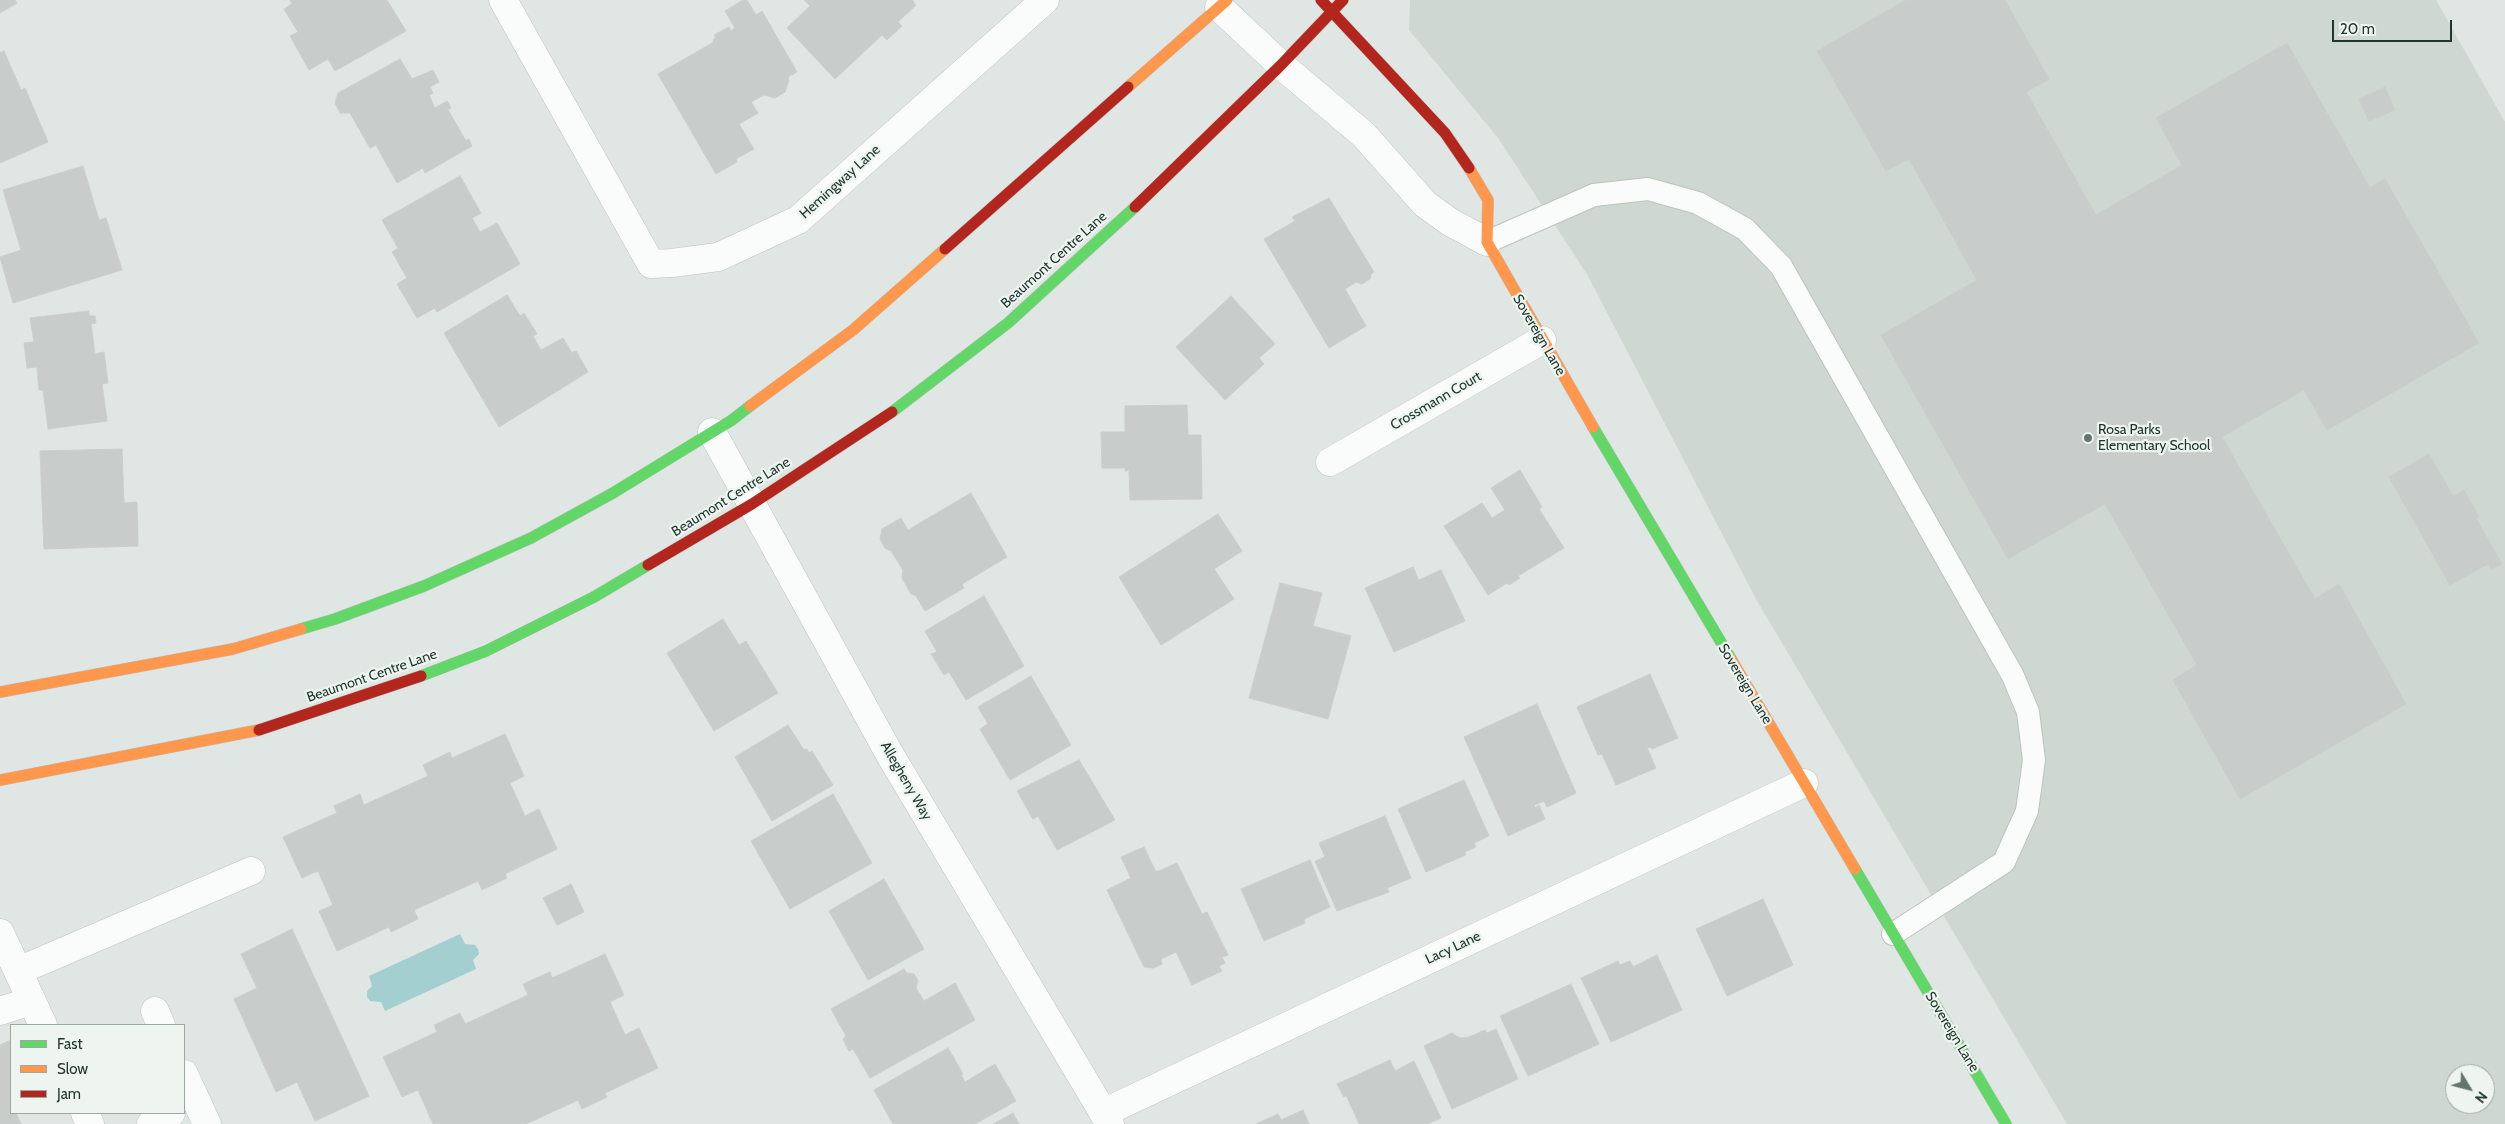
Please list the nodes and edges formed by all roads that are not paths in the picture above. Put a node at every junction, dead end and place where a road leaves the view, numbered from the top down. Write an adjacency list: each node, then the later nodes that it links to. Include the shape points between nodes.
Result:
1 (503, 0): 2 (street, Hemingway Lane, via 651,264 672,264 718,257 798,220)
2 (1045, 0)
3 (1321, 0): 6 (street)
4 (1342, 0): 6 (street, Beaumont Centre Lane)
5 (1223, 4): 7 (street); 10 (street, via 853,330)
6 (1332, 12): 7 (street, Beaumont Centre Lane); 8 (street, via 1445,133 1488,200)
7 (1281, 65): 8 (street, via 1364,135 1425,204); 12 (street, Beaumont Centre Lane, via 1008,323 909,400)
8 (1487, 242): 9 (street, Sovereign Lane); 18 (lane, via 1594,195 1648,189 1698,203 1745,229 1781,266 2013,676 2028,712 2034,760 2027,810 2004,862)
9 (1542, 340): 11 (street, Crossmann Court); 15 (street, Sovereign Lane)
10 (712, 432): 12 (street, Allegheny Way); 13 (street, via 613,493 531,538 424,586 335,619 233,649)
11 (1330, 462)
12 (752, 504): 14 (street, Beaumont Centre Lane, via 594,597 486,651 390,688 264,729); 26 (street, Allegheny Way, via 889,753)
13 (0, 692)
14 (0, 780)
15 (1804, 783): 18 (street, Sovereign Lane); 26 (street, Lacy Lane)
16 (251, 871): 19 (street)
17 (0, 933): 19 (street)
18 (1893, 934): 29 (street, Sovereign Lane)
19 (18, 972): 20 (street)
20 (32, 1000): 21 (street); 22 (street)
21 (0, 1011)
22 (44, 1024)
23 (185, 1079): 24 (street)
24 (190, 1102): 28 (street)
25 (169, 1114): 27 (street)
26 (1106, 1118)
27 (150, 1124)
28 (207, 1124)
29 (2006, 1124)

